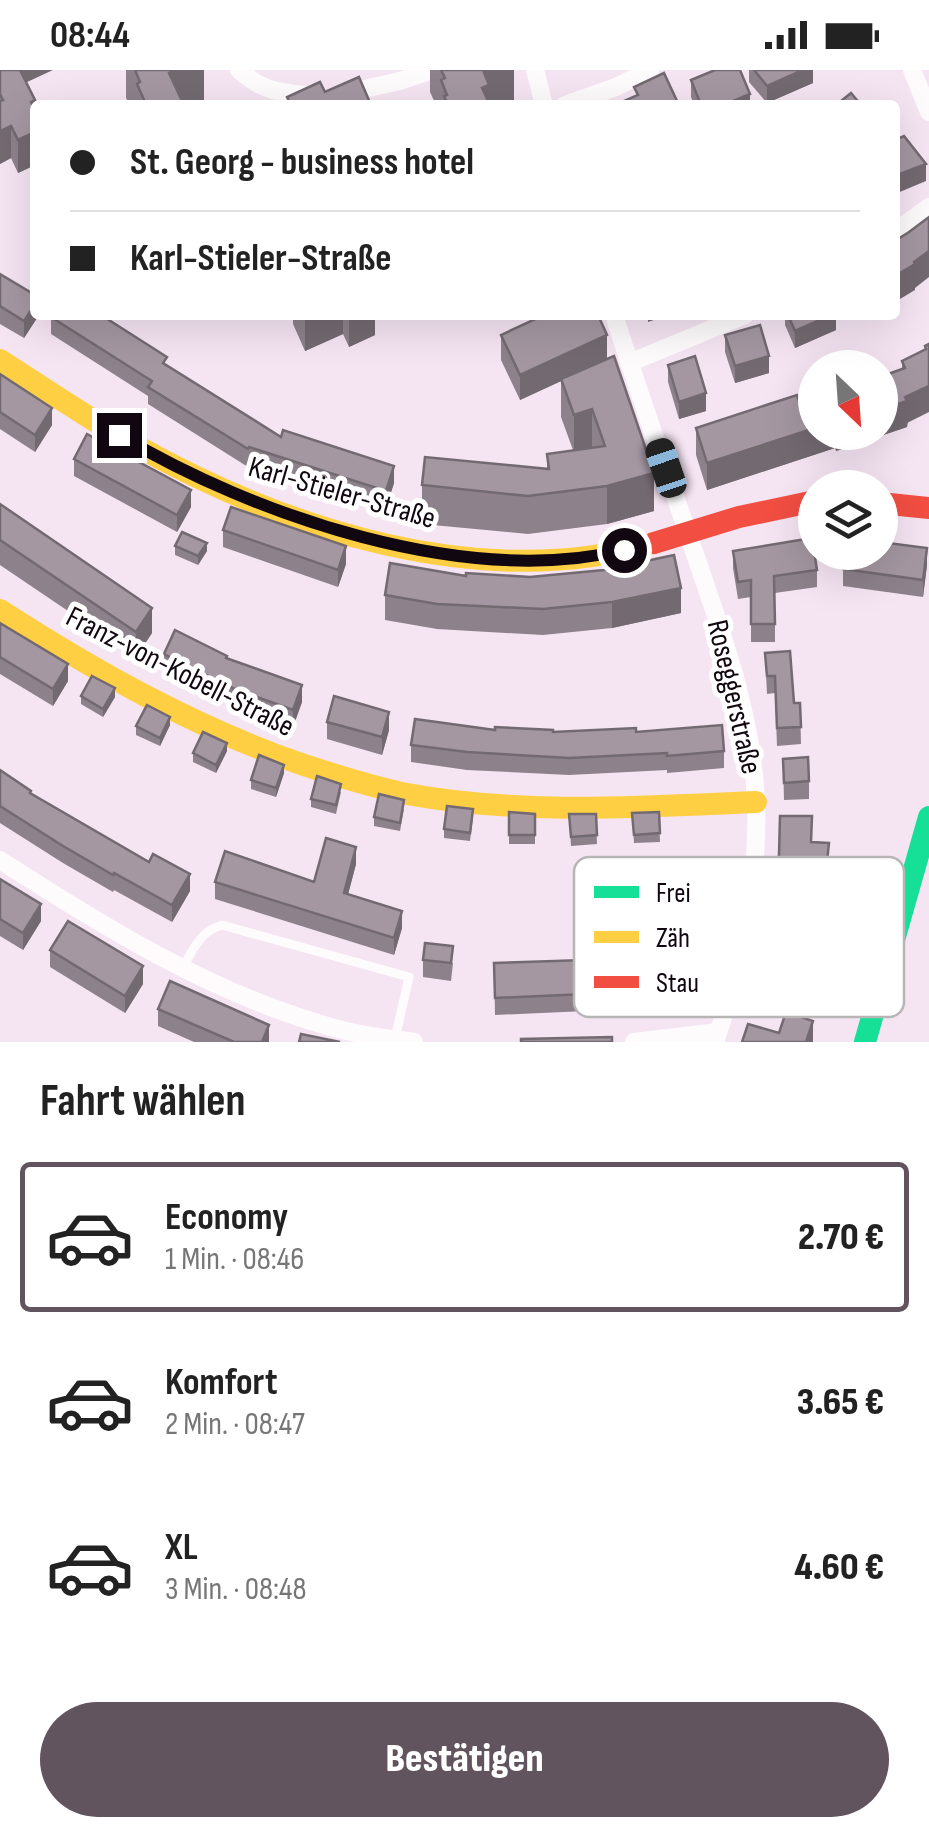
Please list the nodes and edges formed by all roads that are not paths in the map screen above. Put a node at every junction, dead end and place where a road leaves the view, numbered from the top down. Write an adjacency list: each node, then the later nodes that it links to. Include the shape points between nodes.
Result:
1 (239, 70): 2 (street, via 255,85 280,93 329,97)
2 (433, 70)
3 (535, 70): 6 (street)
4 (650, 70): 7 (street)
5 (912, 70): 8 (street)
6 (543, 100)
7 (579, 100)
8 (929, 112)
9 (929, 207): 10 (street)
10 (900, 228)
11 (616, 320): 14 (street, Roseggerstraße)
12 (733, 320): 14 (street)
13 (0, 360): 18 (street, Karl-Stieler-Straße, via 153,455 224,490 378,540 449,555 571,559)
14 (629, 363): 18 (street, Roseggerstraße)
15 (798, 503): 18 (street, Karl-Stieler-Straße)
16 (898, 504): 17 (street)
17 (929, 508)
18 (687, 531): 20 (street, Roseggerstraße, via 728,648)
19 (0, 610): 20 (street, Franz-von-Kobell-Straße, via 210,728 298,764 388,790 556,807)
20 (756, 802): 22 (street, Roseggerstraße)
21 (929, 817): 24 (street)
22 (756, 857)
23 (0, 860): 25 (street)
24 (904, 905)
25 (182, 969): 28 (street, via 300,1017); 28 (lane, via 202,934 222,925 409,977)
26 (872, 1017): 30 (street)
27 (717, 1037): 29 (street)
28 (405, 1041)
29 (634, 1042)
30 (865, 1042)

